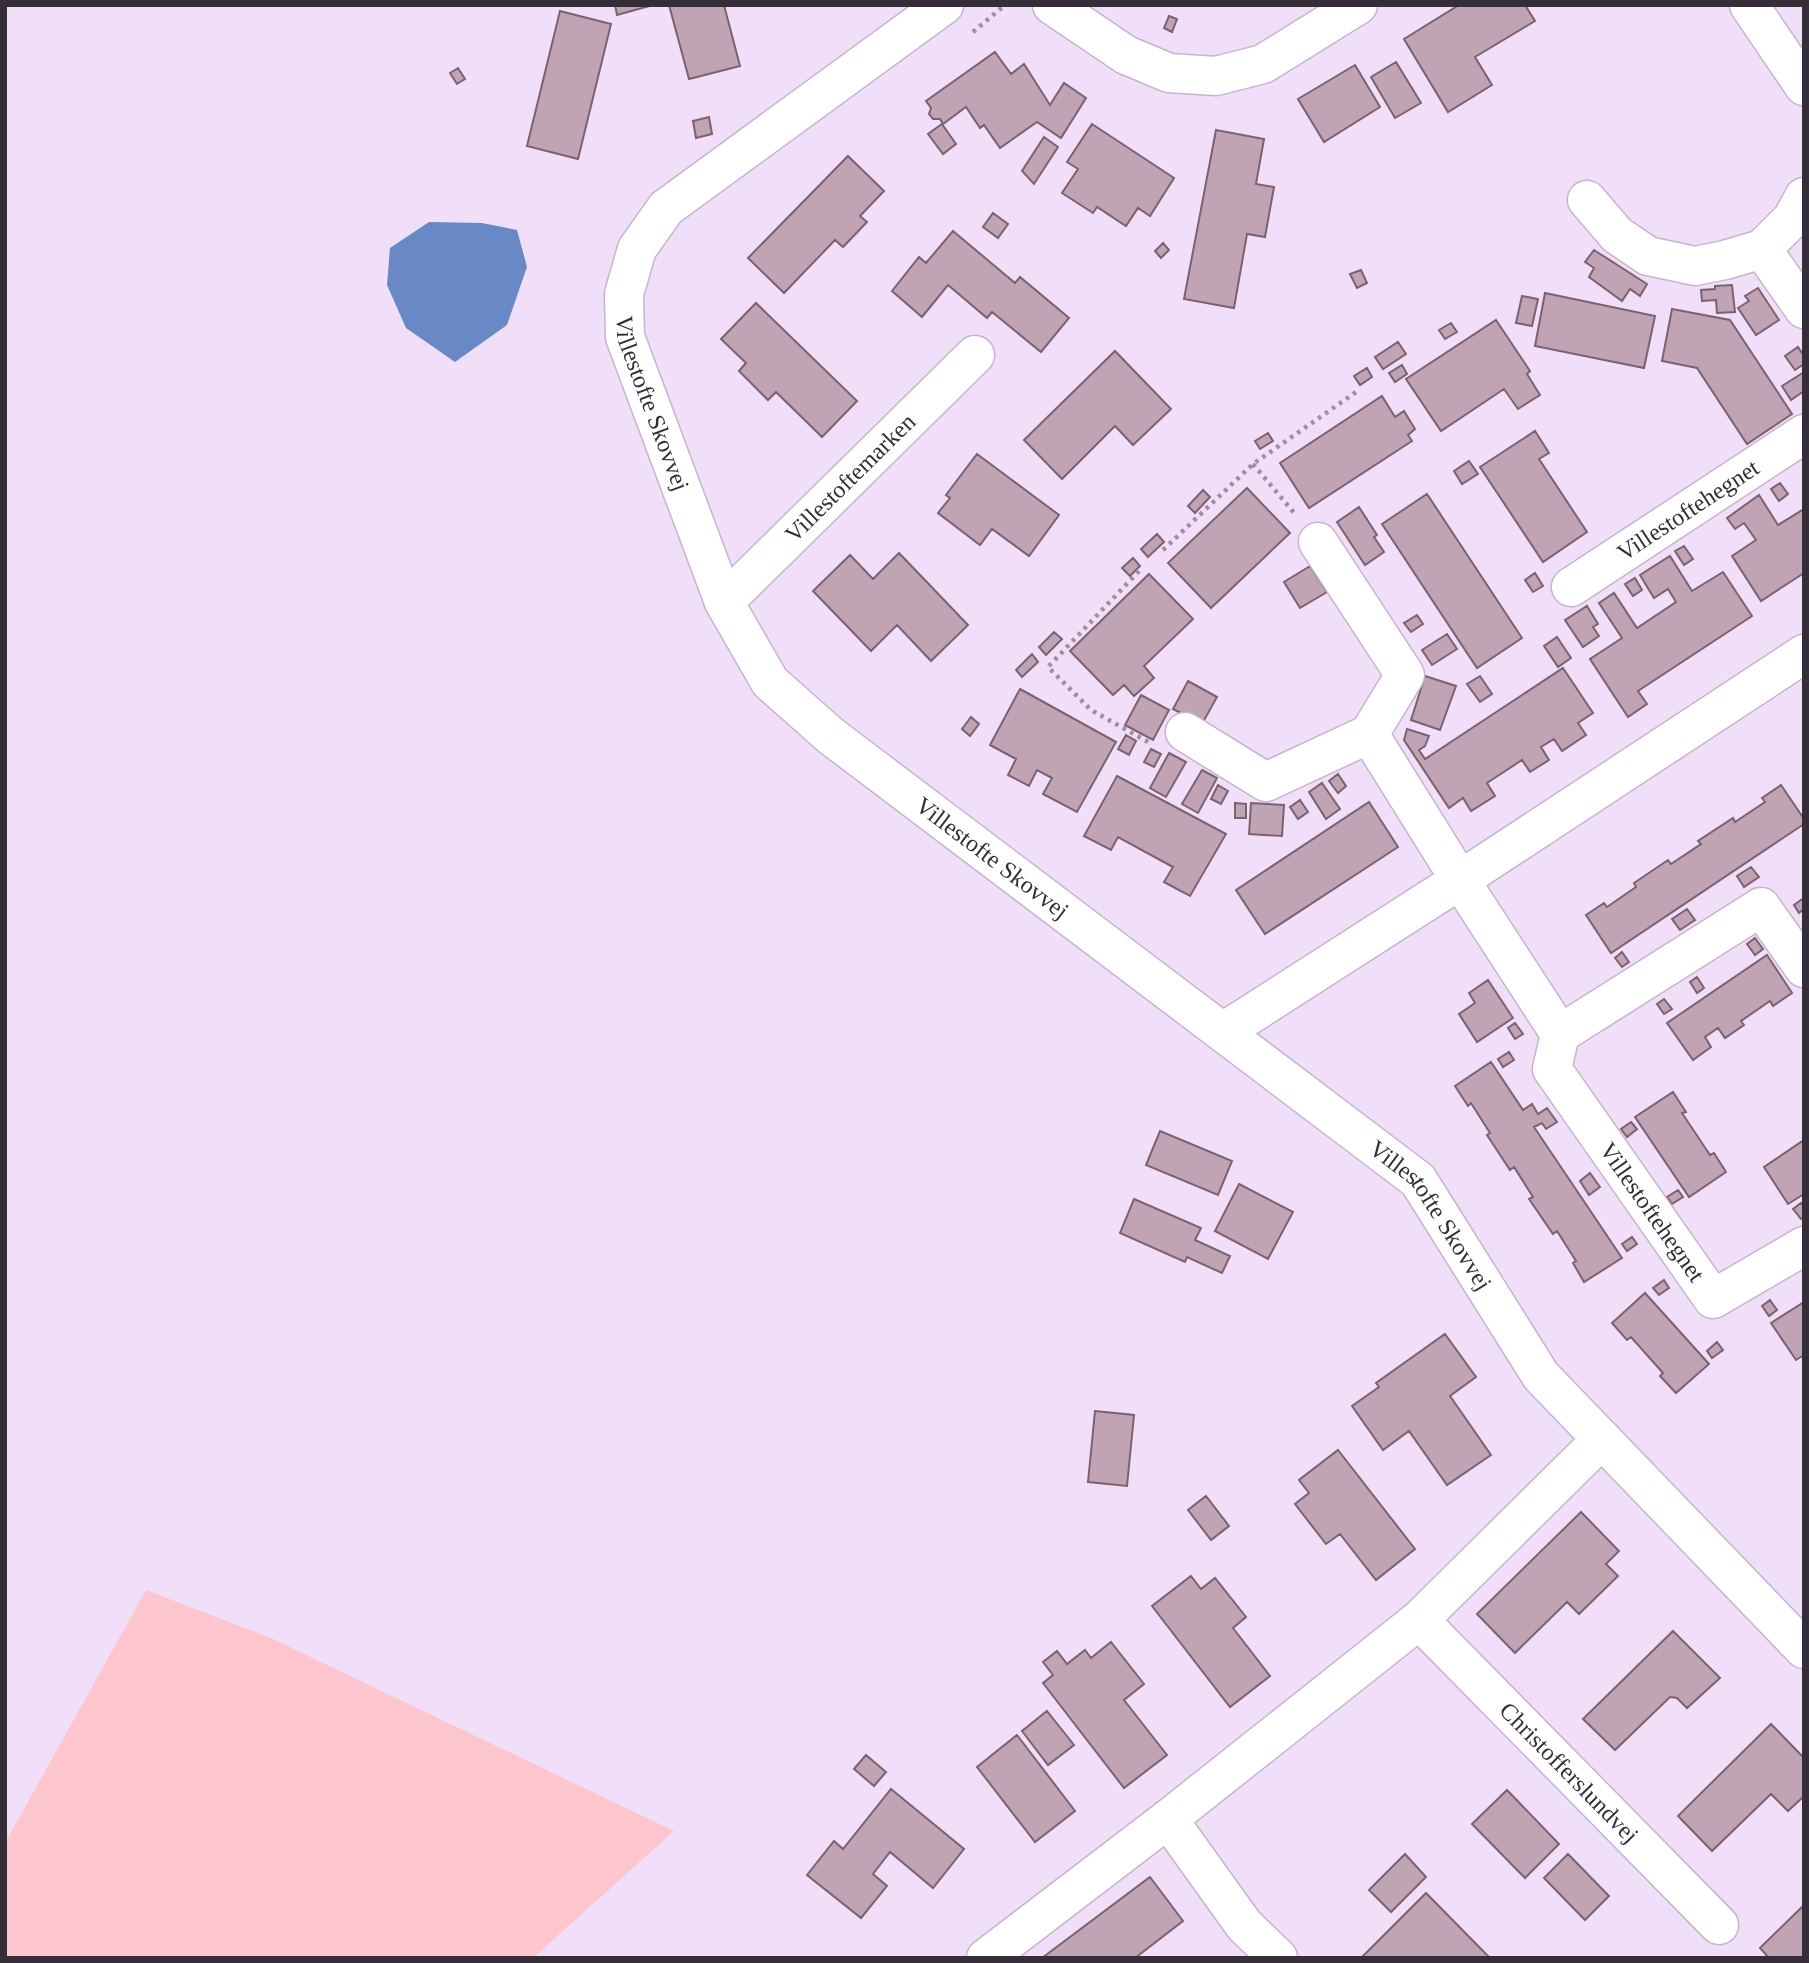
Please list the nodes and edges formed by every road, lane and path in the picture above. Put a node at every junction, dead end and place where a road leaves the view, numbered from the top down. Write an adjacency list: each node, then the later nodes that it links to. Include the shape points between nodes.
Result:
1 (944, 5): 20 (street, Villestofte Skovvej, via 666,208 637,249 624,294 625,337)
2 (1005, 5): 6 (path)
3 (1052, 5): 4 (street, via 1126,55 1170,73 1216,76 1264,64)
4 (1358, 5)
5 (1749, 5): 7 (street)
6 (964, 38)
7 (1804, 86)
8 (1804, 197): 10 (street, via 1792,219)
9 (1587, 200): 10 (street, via 1618,235 1648,256 1695,266)
10 (1762, 249): 11 (street)
11 (1804, 309)
12 (975, 355): 20 (street, Villestoftemarken)
13 (1359, 390): 15 (path)
14 (1804, 435): 19 (street, Villestoftehegnet)
15 (1253, 464): 16 (path); 17 (path)
16 (1318, 542): 23 (street, via 1405,675)
17 (1163, 550)
18 (1139, 571): 22 (path, via 1048,667 1091,710 1158,748)
19 (1572, 587)
20 (724, 601): 26 (street, Villestofte Skovvej, via 770,682 831,736)
21 (1804, 654): 24 (street)
22 (1185, 732): 23 (street, via 1266,782)
23 (1369, 734): 24 (street)
24 (1460, 880): 26 (street); 27 (street)
25 (1804, 968): 27 (street, via 1761,907)
26 (1223, 1032): 29 (street, Villestofte Skovvej, via 1418,1180 1541,1376)
27 (1560, 1034): 28 (street, Villestoftehegnet, via 1552,1069 1713,1299)
28 (1804, 1246)
29 (1602, 1439): 30 (street); 31 (street, Villestofte Skovvej)
30 (1419, 1620): 32 (street); 33 (street, Christofferslundvej)
31 (1804, 1649)
32 (1168, 1819): 34 (street); 35 (street, via 1244,1925)
33 (1719, 1925)
34 (986, 1958)
35 (1278, 1958)

